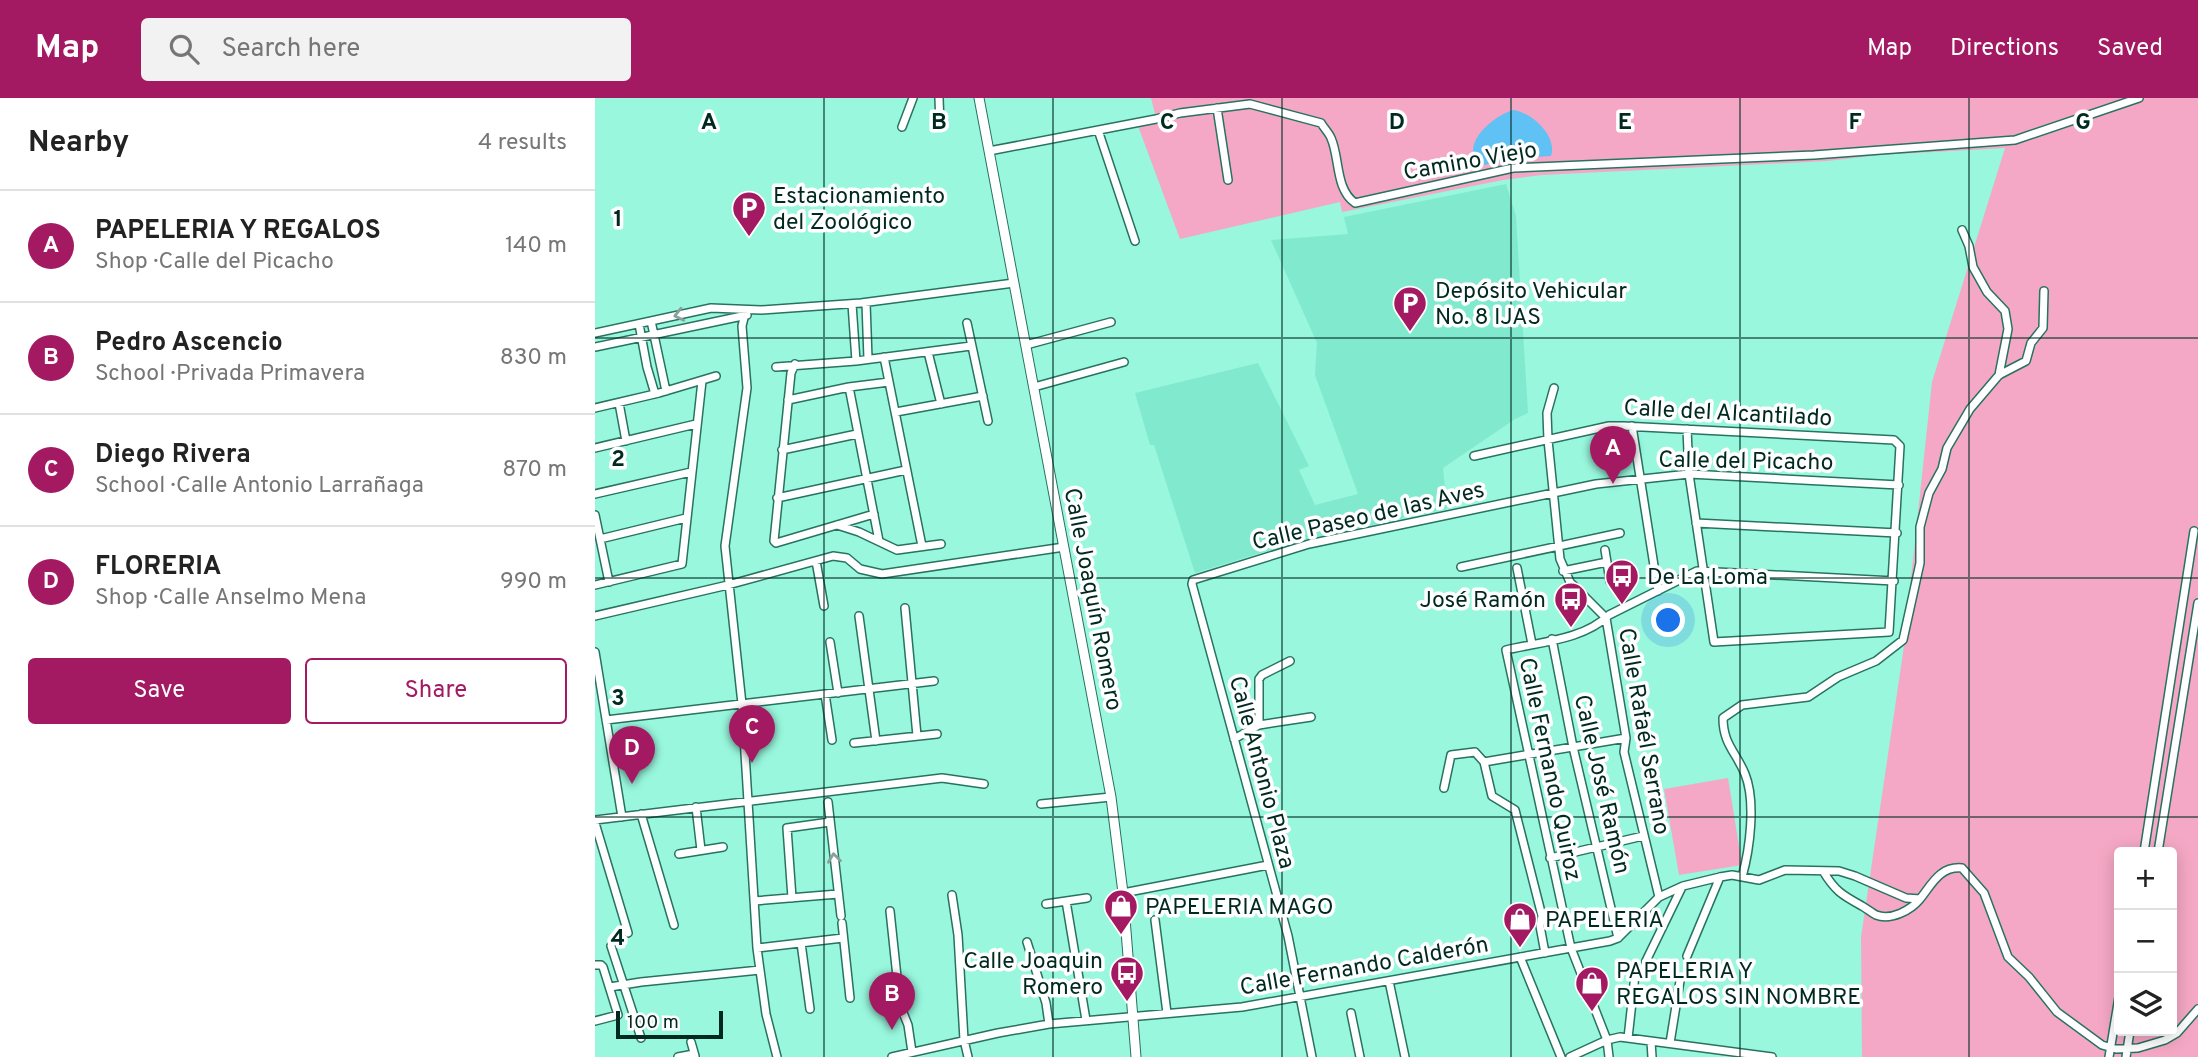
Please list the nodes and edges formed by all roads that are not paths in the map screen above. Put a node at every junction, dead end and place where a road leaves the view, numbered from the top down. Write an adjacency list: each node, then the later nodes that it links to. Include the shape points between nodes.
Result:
1 (913, 98): 7 (street)
2 (939, 98): 6 (street)
3 (979, 98): 9 (street, Calle Joaquín Romero)
4 (2139, 98): 5 (street, Camino Viejo, via 2015,140 1814,155 1513,168 1355,202 1343,188 1331,137 1321,123 1250,104)
5 (1217, 108): 8 (street, Camino Viejo); 10 (street)
6 (940, 126)
7 (902, 127)
8 (1098, 130): 9 (street, Camino Viejo); 12 (street)
9 (989, 151): 13 (street, Calle Joaquín Romero)
10 (1228, 180)
11 (1962, 230): 39 (street, via 1973,267 2005,311 2008,329)
12 (1136, 241)
13 (1014, 284): 15 (street); 27 (street, Calle Joaquín Romero)
14 (2043, 291): 39 (street, via 2043,328 2031,343 2026,361)
15 (866, 303): 16 (street); 23 (street)
16 (852, 304): 17 (street); 22 (street)
17 (745, 313): 18 (street, one-way to 18, via 711,308); 25 (street); 99 (street, via 747,388 725,546)
18 (651, 321): 21 (street); 25 (street)
19 (1111, 322): 27 (street)
20 (967, 323): 28 (street)
21 (639, 324): 24 (street); 26 (street)
22 (853, 324): 23 (street); 33 (street)
23 (867, 324): 32 (street)
24 (595, 333)
25 (653, 336): 26 (street); 35 (street)
26 (641, 338): 29 (street); 37 (street)
27 (1026, 345): 44 (street, Calle Joaquín Romero)
28 (971, 346): 30 (street); 48 (street)
29 (595, 347)
30 (928, 352): 31 (street); 51 (street)
31 (884, 357): 32 (street); 42 (street)
32 (868, 359): 33 (street)
33 (856, 361): 36 (street)
34 (1124, 362): 44 (street)
35 (659, 364): 37 (street); 46 (street)
36 (795, 365): 38 (street); 49 (street)
37 (647, 367): 47 (street)
38 (776, 368)
39 (1999, 375): 155 (street, via 1957,430 1929,493 1920,527 1920,564 1903,640 1876,662 1838,677 1808,697 1742,705 1723,718 1723,734 1746,775 1751,802 1749,853)
40 (716, 376): 41 (street)
41 (702, 381): 46 (street); 55 (street)
42 (889, 382): 43 (street); 53 (street)
43 (849, 387): 49 (street); 58 (street)
44 (1034, 387): 85 (street, Calle Joaquín Romero)
45 (1554, 388): 59 (street, Calle Rafaél Serrano, via 1547,413)
46 (666, 391): 47 (street)
47 (655, 394): 50 (street)
48 (983, 396): 51 (street); 54 (street)
49 (787, 400): 62 (street)
50 (619, 402): 52 (street); 60 (street)
51 (941, 404): 53 (street)
52 (595, 408)
53 (896, 412): 64 (street)
54 (988, 421)
55 (697, 424): 60 (street); 65 (street)
56 (1632, 426): 57 (street, Calle del Alcantilado); 59 (street, Calle del Alcantilado, via 1609,426); 68 (street)
57 (1688, 429): 66 (street); 69 (street, Calle del Alcantilado, via 1898,442)
58 (857, 434): 62 (street); 67 (street)
59 (1548, 440): 63 (street, Calle del Alcantilado); 70 (street, Calle Rafaél Serrano)
60 (626, 441): 61 (street)
61 (595, 448)
62 (782, 450): 72 (street)
63 (1474, 456)
64 (907, 470): 67 (street); 84 (street)
65 (691, 472): 71 (street); 75 (street)
66 (1689, 474): 68 (street, Calle del Picacho); 69 (street, Calle del Picacho); 76 (street)
67 (866, 478): 72 (street); 73 (street)
68 (1640, 478): 70 (street, Calle del Picacho); 100 (street)
69 (1899, 485): 80 (street)
70 (1553, 493): 86 (street, Calle Rafaél Serrano); 94 (street, Calle Paseo de las Aves, via 1309,544)
71 (595, 494)
72 (777, 498): 77 (street, via 776,543)
73 (874, 514): 77 (street); 82 (street)
74 (595, 515): 81 (street)
75 (686, 517): 81 (street); 97 (street, via 682,564)
76 (1696, 523): 80 (street); 93 (street)
77 (836, 524): 82 (street)
78 (2195, 531): 136 (street)
79 (1620, 533): 86 (street)
80 (1897, 533): 96 (street)
81 (600, 539): 97 (street)
82 (879, 541): 84 (street, via 897,550)
83 (941, 544): 84 (street)
84 (922, 545)
85 (1064, 547): 88 (street, via 882,574 860,569 847,558); 133 (street, Calle Joaquín Romero)
86 (1557, 547): 90 (street); 92 (street, Calle Rafaél Serrano)
87 (1605, 550): 89 (street)
88 (815, 561): 99 (street); 102 (street)
89 (1607, 562): 92 (street); 95 (street)
90 (1461, 566)
91 (1517, 568): 109 (street)
92 (1563, 571): 106 (street, Calle Rafaél Serrano)
93 (1702, 571): 96 (street); 96 (street, via 1714,642 1889,632); 100 (street)
94 (1193, 580): 124 (street, Calle Antonio Plaza)
95 (1610, 581)
96 (1894, 581)
97 (609, 582): 98 (street)
98 (595, 585)
99 (728, 585): 104 (street); 117 (street)
100 (1658, 591): 106 (street)
101 (2198, 603): 138 (street)
102 (824, 606)
103 (905, 608): 113 (street)
104 (595, 616)
105 (859, 616): 114 (street)
106 (1606, 618): 107 (street, via 1583,632); 123 (street, Calle Rafaél Serrano)
107 (1552, 639): 109 (street); 128 (street, Calle José Ramón)
108 (830, 642): 115 (street)
109 (1532, 644): 129 (street, Calle Fernando Quiroz, via 1506,650)
110 (595, 652): 119 (street)
111 (1290, 661): 120 (street, via 1259,679)
112 (934, 681): 113 (street)
113 (913, 683): 114 (street); 122 (street)
114 (869, 689): 115 (street); 126 (street)
115 (838, 693): 116 (street)
116 (825, 694): 117 (street); 125 (street)
117 (742, 704): 119 (street); 134 (street)
118 (1311, 717): 120 (street)
119 (606, 720): 141 (street)
120 (1259, 725): 124 (street)
121 (937, 734): 122 (street)
122 (917, 736): 126 (street)
123 (1626, 738): 128 (street); 144 (street, Calle Rafaél Serrano, via 1624,751)
124 (1234, 739): 152 (street, Calle Antonio Plaza)
125 (832, 740)
126 (876, 741): 127 (street)
127 (854, 743)
128 (1573, 747): 129 (street); 145 (street, Calle José Ramón)
129 (1527, 754): 130 (street); 151 (street, Calle Fernando Quiroz)
130 (1484, 762): 132 (street, via 1475,752 1451,755); 178 (street, via 1492,796 1515,810 1542,916)
131 (984, 784): 134 (street, via 942,778)
132 (1444, 788)
133 (1111, 797): 137 (street); 157 (street, Calle Joaquín Romero)
134 (748, 801): 139 (street); 164 (street)
135 (828, 802): 143 (street)
136 (2153, 802): 138 (street); 147 (street)
137 (1041, 804)
138 (2165, 804): 148 (street)
139 (696, 807): 140 (street); 149 (street)
140 (641, 814): 141 (street); 169 (street)
141 (622, 817): 142 (street)
142 (595, 822): 170 (street)
143 (830, 822): 158 (street, one-way to 143); 161 (street, via 787,828)
144 (1643, 836): 145 (street); 160 (street, Calle Rafaél Serrano)
145 (1597, 846): 151 (street); 172 (street, Calle José Ramón)
146 (723, 847): 149 (street)
147 (2145, 847)
148 (2159, 847)
149 (701, 850): 150 (street)
150 (679, 854)
151 (1551, 858): 177 (street, Calle Fernando Quiroz)
152 (1268, 865): 157 (street); 189 (street, Calle Antonio Plaza)
153 (1823, 871): 155 (street, via 1786,870 1759,880); 163 (street, via 1856,876 1906,898); 163 (street, via 1845,898 1879,916 1905,911)
154 (1720, 877): 155 (street); 156 (street); 179 (street)
155 (1742, 877)
156 (1683, 886): 160 (street); 181 (street)
157 (1123, 892): 195 (street, Calle Joaquín Romero)
158 (838, 894): 161 (street); 171 (street)
159 (952, 895): 202 (street)
160 (1659, 897): 172 (street)
161 (792, 898): 164 (street)
162 (1087, 898): 165 (street)
163 (1920, 899): 207 (street, via 1941,872 1962,867 1984,893 2016,967 2057,1012)
164 (754, 901): 176 (street)
165 (1066, 901): 166 (street); 196 (street)
166 (1046, 904)
167 (890, 911): 208 (street, via 900,1004)
168 (1155, 920): 193 (street)
169 (674, 925)
170 (628, 933)
171 (843, 938): 174 (street); 190 (street)
172 (1618, 938): 177 (street, Calle Fernando Calderón)
173 (1027, 942): 198 (street, via 1047,1003)
174 (801, 943): 176 (street); 191 (street)
175 (611, 946): 187 (street)
176 (757, 948): 184 (street)
177 (1571, 948): 178 (street, Calle Fernando Calderón); 203 (street, Calle Fernando Quiroz)
178 (1545, 953): 180 (street, Calle Fernando Calderón)
179 (1687, 956)
180 (1520, 957): 185 (street, Calle Fernando Calderón); 219 (street)
181 (1646, 961)
182 (595, 965): 188 (street, via 603,967)
183 (1636, 966): 201 (street)
184 (760, 970): 187 (street); 212 (street)
185 (1389, 981): 189 (street, Calle Fernando Calderón); 218 (street)
186 (1680, 981): 206 (street)
187 (624, 985): 188 (street); 200 (street)
188 (610, 987): 197 (street, via 618,1015)
189 (1302, 997): 193 (street, Calle Fernando Calderón); 216 (street, Calle Antonio Plaza)
190 (850, 998)
191 (810, 1009)
192 (2198, 1009): 209 (street, via 2177,1033)
193 (1167, 1013): 195 (street, Calle Fernando Calderón)
194 (1351, 1013): 217 (street)
195 (1132, 1016): 196 (street, Calle Fernando Calderón); 215 (street, Calle Joaquín Romero)
196 (1086, 1020): 198 (street, Calle Fernando Calderón)
197 (595, 1021)
198 (1049, 1024): 202 (street, Calle Fernando Calderón)
199 (2114, 1028): 207 (street)
200 (641, 1038)
201 (1628, 1038): 203 (street); 204 (street)
202 (964, 1040): 208 (street, Calle Fernando Calderón); 214 (street)
203 (1607, 1040): 220 (street); 221 (street, Calle Fernando Quiroz)
204 (1651, 1041): 206 (street); 222 (street)
205 (691, 1042): 210 (street)
206 (1670, 1043): 223 (street)
207 (2111, 1047): 209 (street); 224 (street)
208 (912, 1052): 213 (street, Calle Fernando Calderón)
209 (2127, 1053)
210 (694, 1055): 211 (street)
211 (678, 1057)
212 (777, 1057)
213 (892, 1057)
214 (968, 1057)
215 (1136, 1057)
216 (1312, 1057)
217 (1360, 1057)
218 (1405, 1057)
219 (1561, 1057)
220 (1570, 1057)
221 (1609, 1057)
222 (1652, 1057)
223 (1772, 1057)
224 (2109, 1057)

